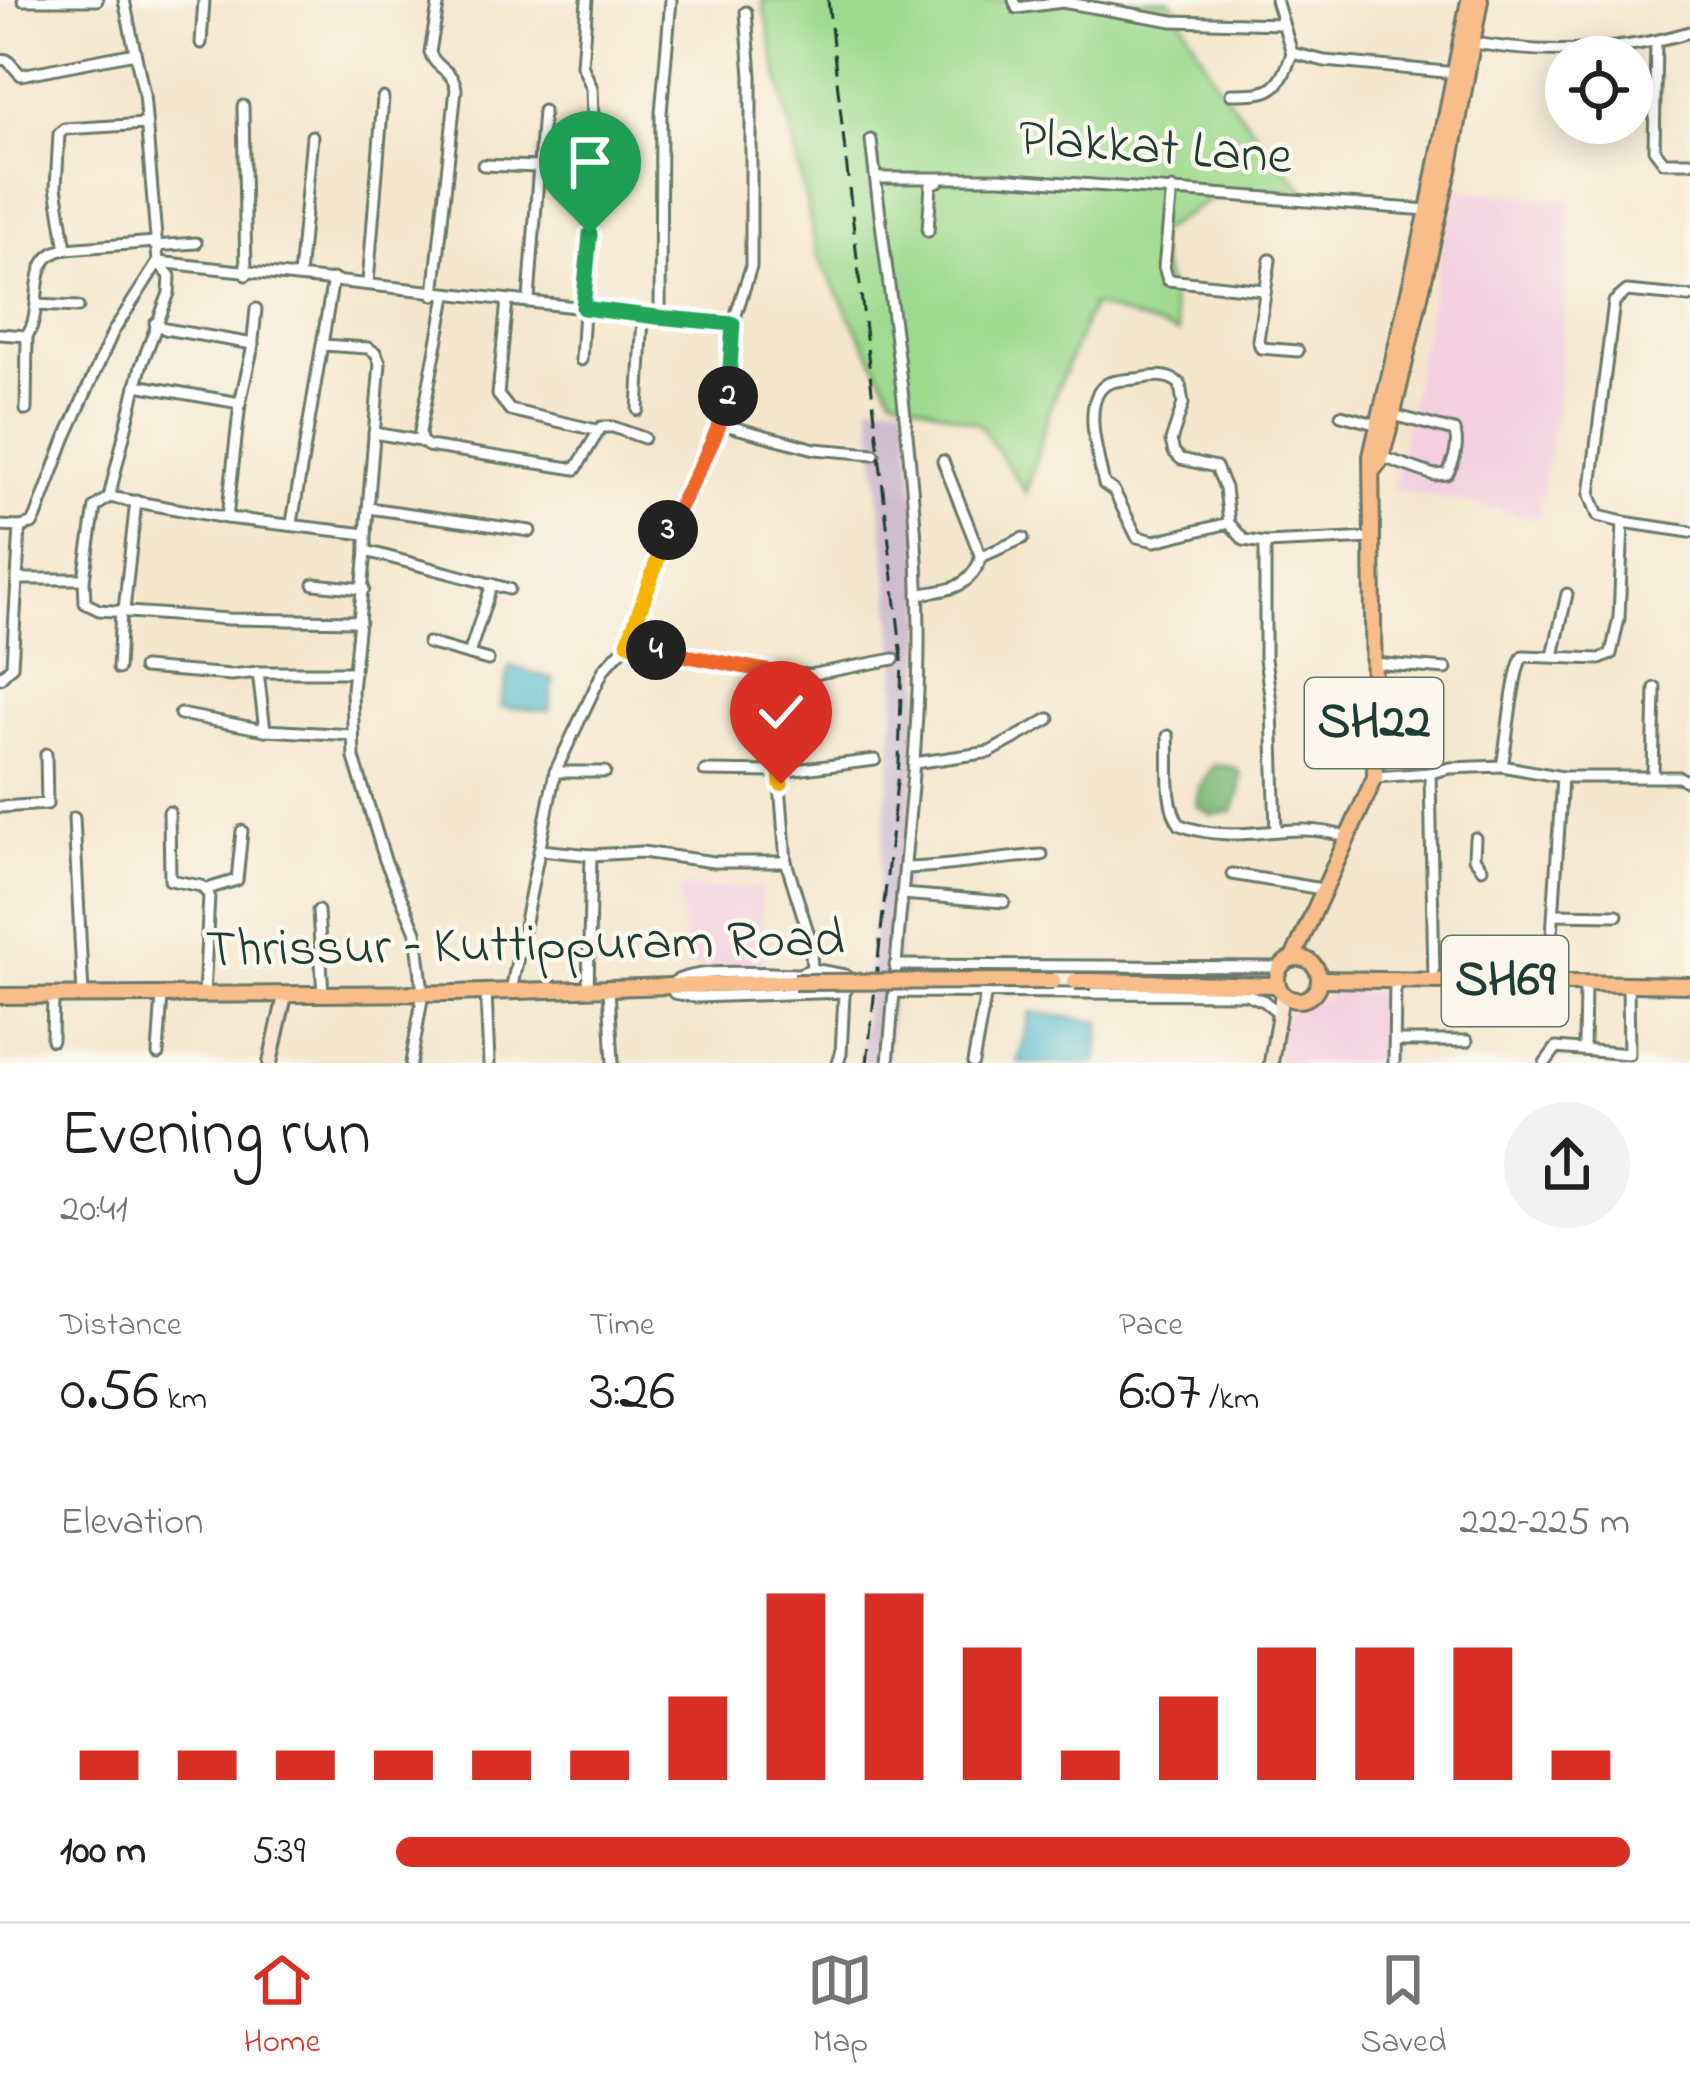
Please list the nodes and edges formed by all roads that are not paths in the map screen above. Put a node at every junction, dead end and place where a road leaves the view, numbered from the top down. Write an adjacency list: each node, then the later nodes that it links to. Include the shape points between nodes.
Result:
1 (23, 0): 2 (street)
2 (98, 0)
3 (124, 0): 19 (street)
4 (204, 0): 18 (street)
5 (440, 0): 48 (street, via 431,58 456,88)
6 (587, 0): 54 (street, via 582,65 592,88 594,145)
7 (671, 0): 57 (street, via 661,113)
8 (1014, 0): 12 (street, via 1017,8)
9 (1276, 0): 14 (street)
10 (1469, 0): 17 (main road, SH22)
11 (1480, 0): 17 (main road, SH22)
12 (1117, 5): 14 (street, via 1173,21)
13 (746, 12): 59 (street, via 751,267)
14 (1281, 24): 20 (street)
15 (1690, 34): 16 (street)
16 (1656, 41): 17 (street, via 1567,52); 30 (street, via 1654,149 1664,162)
17 (1467, 42): 22 (main road, SH22); 71 (main road, SH22, via 1450,166)
18 (201, 44)
19 (135, 53): 21 (street, via 21,74); 27 (street)
20 (1292, 53): 22 (street); 23 (street, via 1283,81 1264,94)
21 (0, 59)
22 (1457, 73): 36 (main road, SH22)
23 (1231, 94)
24 (383, 98): 46 (street)
25 (243, 106): 43 (street)
26 (543, 111): 32 (street)
27 (146, 124): 39 (street); 40 (street, via 59,134 56,187)
28 (312, 136): 44 (street)
29 (872, 140): 33 (street)
30 (1690, 162)
31 (483, 165): 32 (street)
32 (538, 167): 50 (street)
33 (876, 178): 34 (street, Plakkat Lane); 104 (street)
34 (944, 178): 35 (street, Plakkat Lane); 37 (street, via 931,184)
35 (1172, 189): 36 (street, Plakkat Lane); 47 (street, via 1168,280)
36 (1428, 210): 73 (main road, SH22)
37 (928, 232)
38 (196, 243): 39 (street)
39 (155, 244): 40 (street); 42 (street)
40 (66, 249): 52 (street, via 43,261)
41 (1270, 260): 47 (street)
42 (158, 262): 43 (street); 58 (street, via 170,276); 89 (street, via 112,332 37,517)
43 (246, 275): 44 (street)
44 (299, 278): 45 (street)
45 (333, 279): 46 (street); 63 (street)
46 (368, 283): 48 (street)
47 (1264, 290): 64 (street, via 1261,348)
48 (440, 295): 51 (street); 77 (street)
49 (1690, 297): 86 (street, via 1627,291 1614,302 1590,495 1598,516)
50 (529, 299): 51 (street); 54 (street)
51 (507, 300): 74 (street, via 501,404)
52 (37, 305): 53 (street); 61 (street)
53 (78, 307)
54 (583, 308): 56 (street); 65 (street)
55 (256, 309): 62 (street)
56 (643, 316): 57 (street); 69 (street)
57 (660, 317): 59 (street)
58 (155, 323): 62 (street); 66 (street)
59 (733, 324): 72 (street)
60 (0, 334): 61 (street)
61 (27, 335): 68 (street)
62 (253, 344): 67 (street)
63 (322, 345): 75 (street, via 376,353); 87 (street)
64 (1298, 351)
65 (581, 360)
66 (136, 385): 67 (street); 81 (street)
67 (240, 403): 84 (street)
68 (26, 410)
69 (638, 410)
70 (1342, 415): 73 (street)
71 (1393, 415): 80 (main road, SH22); 80 (street, via 1454,431 1452,466 1434,475)
72 (721, 424): 78 (street, via 814,449); 109 (street, via 668,529)
73 (1379, 425): 80 (main road, SH22, via 1371,456)
74 (597, 430): 76 (street); 77 (street, via 576,469)
75 (374, 433): 77 (street); 83 (street)
76 (644, 438)
77 (421, 441)
78 (874, 454)
79 (943, 461): 97 (street)
80 (1377, 463): 94 (main road, SH22)
81 (109, 497): 82 (street); 99 (street, via 95,507)
82 (136, 500): 84 (street); 106 (street)
83 (369, 508): 90 (street); 92 (street)
84 (227, 518): 87 (street)
85 (1228, 523): 85 (street, via 1155,541 1137,537 1104,484 1098,454 1094,406 1109,382 1165,376 1180,384 1174,452 1216,467); 95 (street, via 1244,540)
86 (1623, 523): 91 (street); 111 (street, via 1611,654)
87 (292, 524): 92 (street)
88 (0, 526): 89 (street)
89 (20, 527): 98 (street)
90 (530, 531)
91 (1690, 532)
92 (366, 534): 96 (street)
93 (1023, 538): 97 (street)
94 (1372, 538): 95 (street); 114 (main road, SH22)
95 (1265, 543): 145 (street)
96 (366, 551): 101 (street); 102 (street)
97 (981, 557): 104 (street, via 953,590)
98 (18, 579): 99 (street); 121 (street, via 12,666)
99 (84, 579): 106 (street, via 90,608)
100 (314, 584): 102 (street)
101 (492, 584): 103 (street); 110 (street)
102 (364, 589): 107 (street)
103 (508, 589)
104 (918, 594): 130 (street)
105 (1567, 594): 111 (street)
106 (123, 610): 107 (street); 116 (street)
107 (360, 621): 119 (street)
108 (428, 643): 110 (street)
109 (628, 643): 120 (street); 133 (street, via 604,669)
110 (469, 654): 113 (street)
111 (1552, 656): 131 (street, via 1522,656 1516,664)
112 (894, 659): 120 (street, via 809,675)
113 (488, 660)
114 (1372, 663): 117 (street); 138 (main road, SH22)
115 (143, 668): 118 (street)
116 (118, 669)
117 (1446, 669)
118 (258, 672): 119 (street); 125 (street)
119 (354, 672): 126 (street)
120 (772, 672): 135 (street)
121 (0, 678)
122 (1654, 688): 137 (street)
123 (180, 714): 125 (street)
124 (1049, 718): 130 (street, via 990,752)
125 (265, 730): 126 (street)
126 (353, 735): 181 (street, via 377,838 416,932)
127 (1168, 736): 145 (street, via 1180,825 1232,837)
128 (46, 754): 141 (street, via 47,805)
129 (875, 760): 135 (street)
130 (914, 763): 152 (street)
131 (1502, 766): 136 (street); 139 (street)
132 (705, 771): 135 (street)
133 (555, 772): 134 (street); 148 (street)
134 (605, 772)
135 (779, 772): 151 (street)
136 (1430, 773): 138 (street); 168 (street)
137 (1653, 776): 139 (street); 140 (street)
138 (1375, 777): 146 (main road, SH22)
139 (1562, 777): 160 (street)
140 (1690, 783)
141 (0, 807)
142 (169, 812): 155 (street, via 170,880)
143 (74, 818): 184 (street)
144 (242, 830): 155 (street, via 237,880)
145 (1276, 831): 146 (street)
146 (1346, 837): 156 (main road, SH22)
147 (1474, 838): 153 (street)
148 (540, 850): 149 (street); 177 (street)
149 (592, 855): 151 (street); 175 (street)
150 (1042, 855): 152 (street)
151 (786, 862): 164 (street)
152 (905, 868): 157 (street)
153 (1482, 868)
154 (1232, 874): 156 (street)
155 (207, 889): 189 (street)
156 (1322, 890): 165 (main road, SH22)
157 (902, 894): 158 (street); 162 (street)
158 (1004, 902)
159 (318, 911): 185 (street)
160 (1553, 914): 161 (street); 169 (street)
161 (1617, 915)
162 (895, 965): 163 (street); 179 (street)
163 (1083, 966): 165 (street); 182 (street)
164 (812, 969): 172 (street, via 693,974); 178 (street, via 844,974)
165 (1282, 976): 166 (main road, via 1315,965); 166 (main road, SH69, via 1305,999); 172 (main road, Thrissur – Kuttippuram Road / SH69, bridge, via 1255,987); 190 (main road)
166 (1320, 980): 167 (main road, SH69)
167 (1396, 980): 168 (main road, SH69); 192 (street)
168 (1434, 980): 169 (main road, SH69)
169 (1549, 983): 170 (main road, SH69)
170 (1585, 984): 173 (main road, SH69); 194 (street)
171 (1690, 985): 173 (main road, SH69)
172 (669, 986): 174 (main road, Thrissur – Kuttippuram Road / SH69); 178 (street, via 694,997)
173 (1628, 986): 196 (street)
174 (609, 989): 175 (main road, Thrissur – Kuttippuram Road / SH69); 200 (street)
175 (588, 990): 177 (main road, Thrissur – Kuttippuram Road / SH69)
176 (486, 992): 177 (main road, Thrissur – Kuttippuram Road / SH69); 181 (main road, Thrissur – Kuttippuram Road / SH69); 199 (street)
177 (512, 992)
178 (845, 992): 201 (street)
179 (893, 992): 180 (street); 202 (street)
180 (986, 992): 182 (street); 203 (street)
181 (423, 993): 185 (main road, Thrissur – Kuttippuram Road / SH69); 198 (street)
182 (1083, 993): 190 (street, via 1246,994)
183 (52, 995): 184 (main road, Thrissur – Kuttippuram Road / SH69); 188 (main road, Thrissur – Kuttippuram Road / SH69); 191 (street)
184 (83, 995): 186 (main road, Thrissur – Kuttippuram Road / SH69)
185 (323, 995): 187 (main road, Thrissur – Kuttippuram Road / SH69)
186 (162, 996): 189 (main road, Thrissur – Kuttippuram Road / SH69); 195 (street)
187 (285, 996): 189 (main road, Thrissur – Kuttippuram Road / SH69); 197 (main road)
188 (0, 997)
189 (204, 997)
190 (1279, 1013): 204 (main road)
191 (52, 1040)
192 (1395, 1041): 193 (street); 205 (street)
193 (1467, 1041)
194 (1584, 1050): 196 (street); 206 (street, via 1556,1048)
195 (158, 1054)
196 (1633, 1059)
197 (274, 1062)
198 (411, 1063)
199 (490, 1063)
200 (613, 1063)
201 (838, 1063)
202 (888, 1063)
203 (974, 1063)
204 (1271, 1063)
205 (1394, 1063)
206 (1545, 1063)

